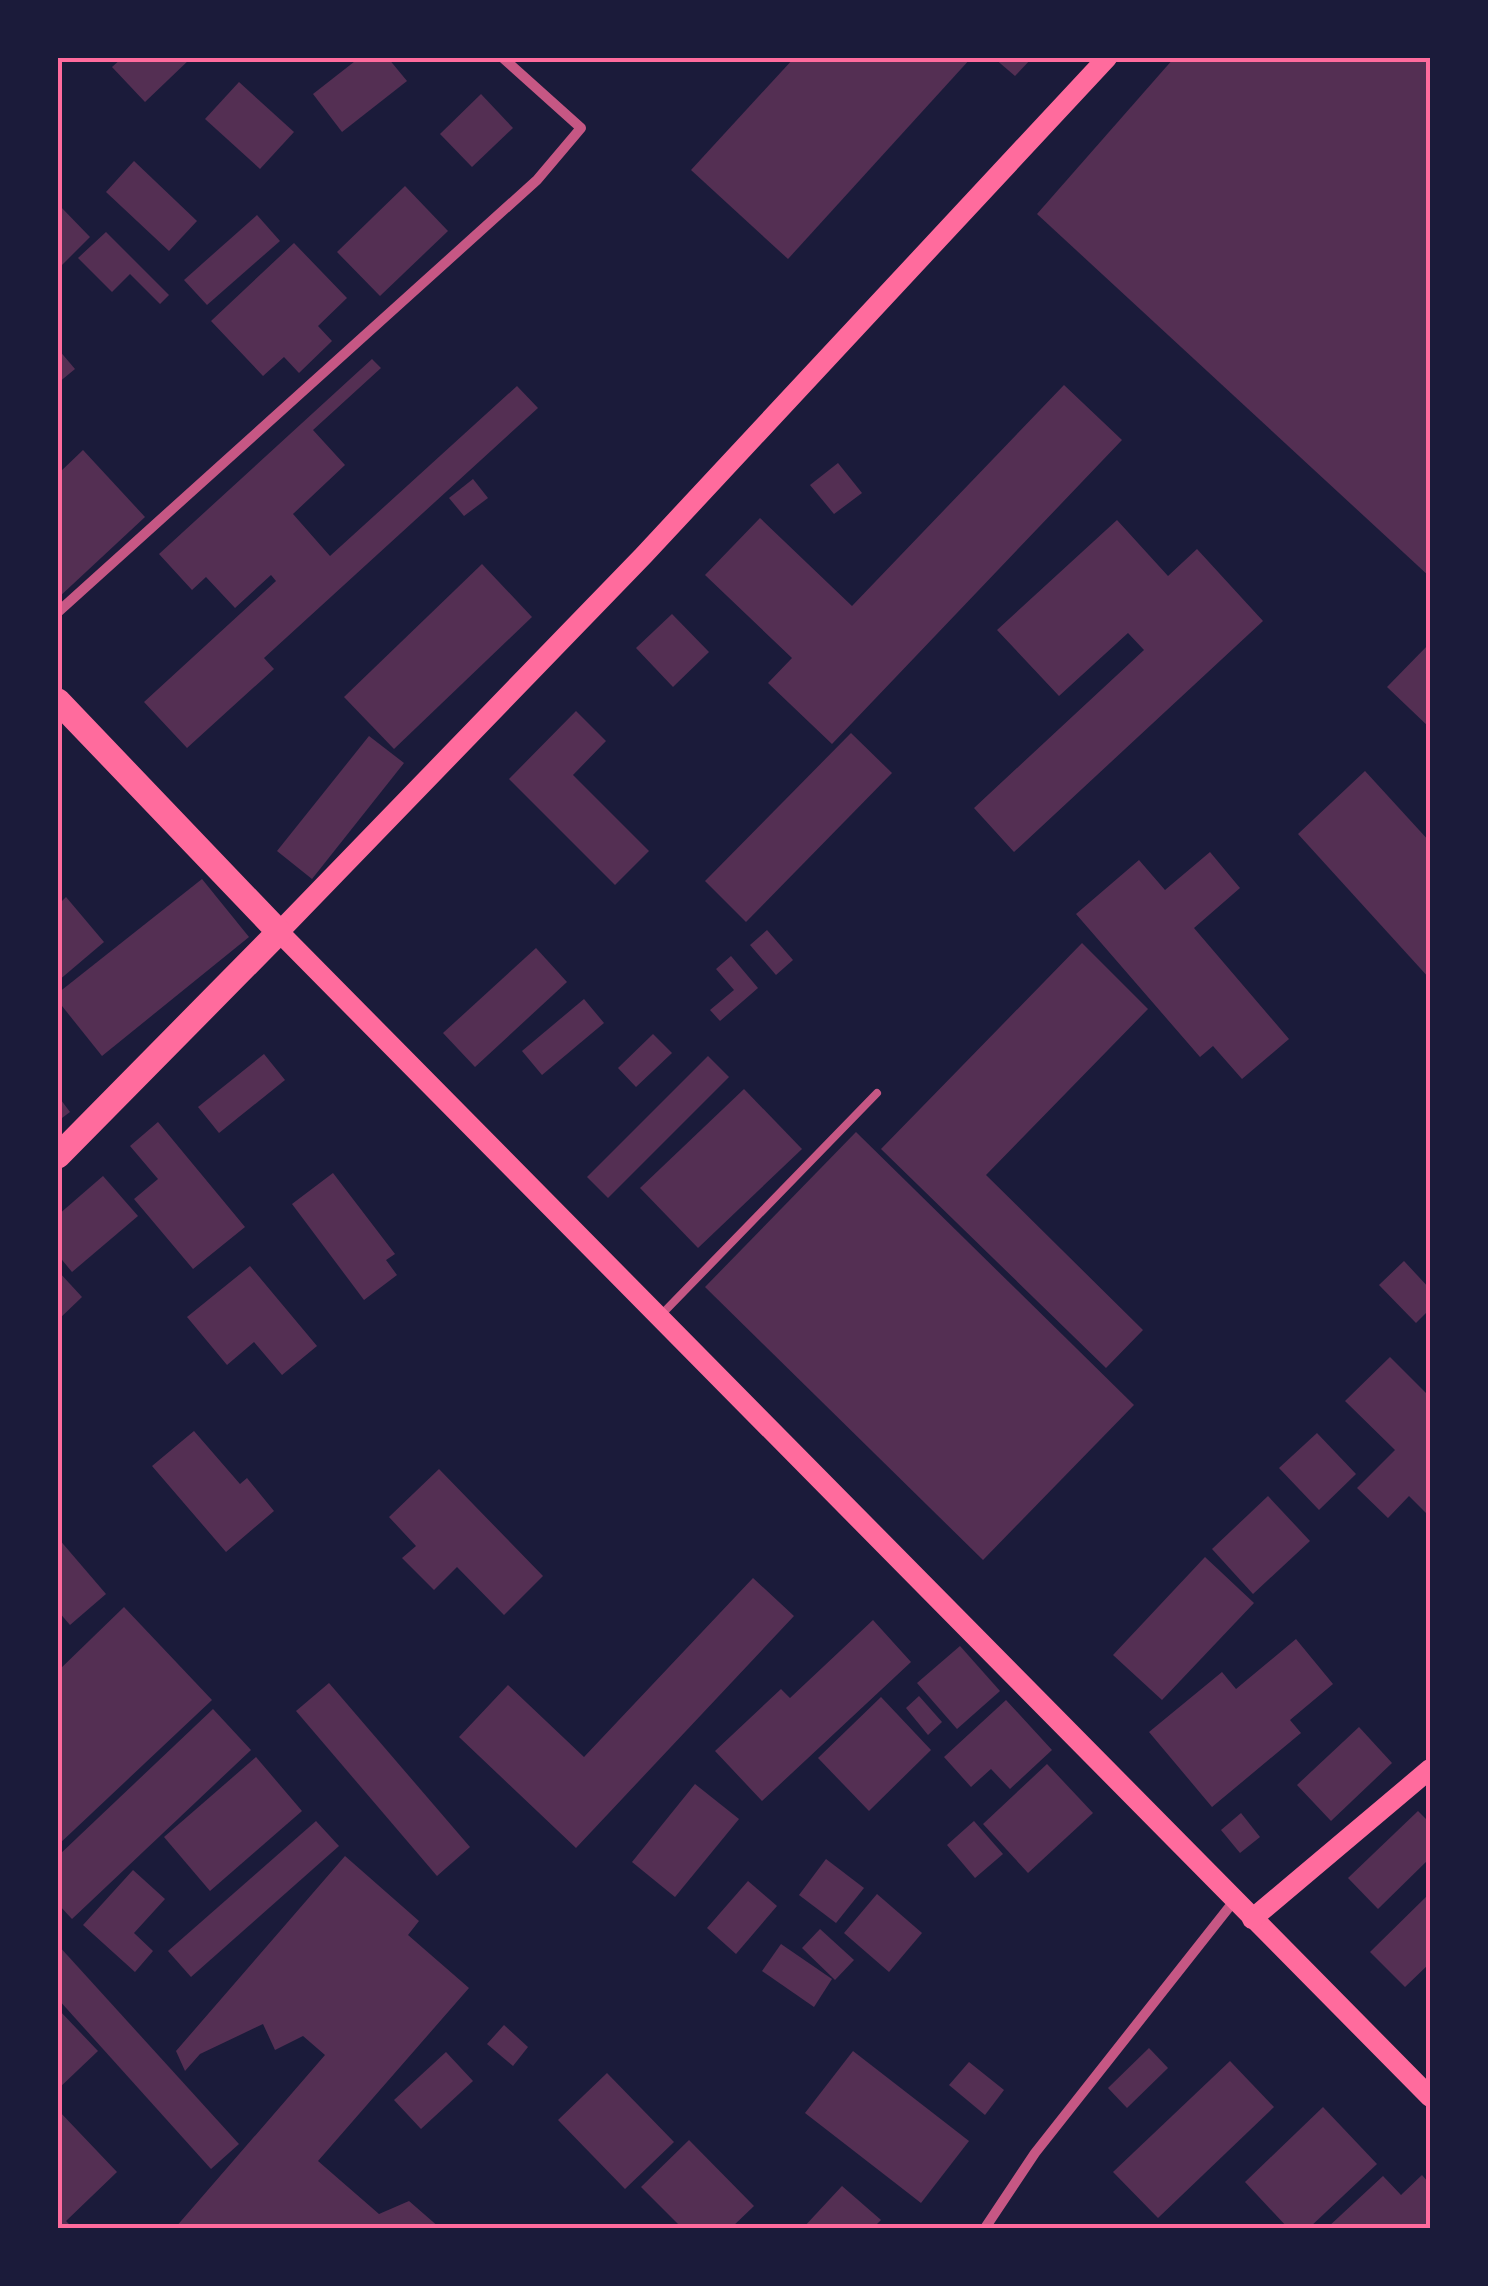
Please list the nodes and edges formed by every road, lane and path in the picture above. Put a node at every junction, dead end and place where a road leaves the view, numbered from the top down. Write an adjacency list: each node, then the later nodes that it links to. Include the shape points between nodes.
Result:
1 (503, 58): 3 (street, via 581,128 537,180)
2 (1107, 58): 5 (main road, via 643,556)
3 (58, 612)
4 (58, 702): 5 (main road)
5 (279, 932): 7 (main road); 8 (main road)
6 (877, 1093): 8 (lane)
7 (58, 1156)
8 (661, 1315): 10 (main road)
9 (1430, 1769): 11 (main road)
10 (1234, 1901): 11 (main road); 13 (street, via 1035,2153)
11 (1252, 1919): 12 (main road)
12 (1430, 2098)
13 (985, 2228)

